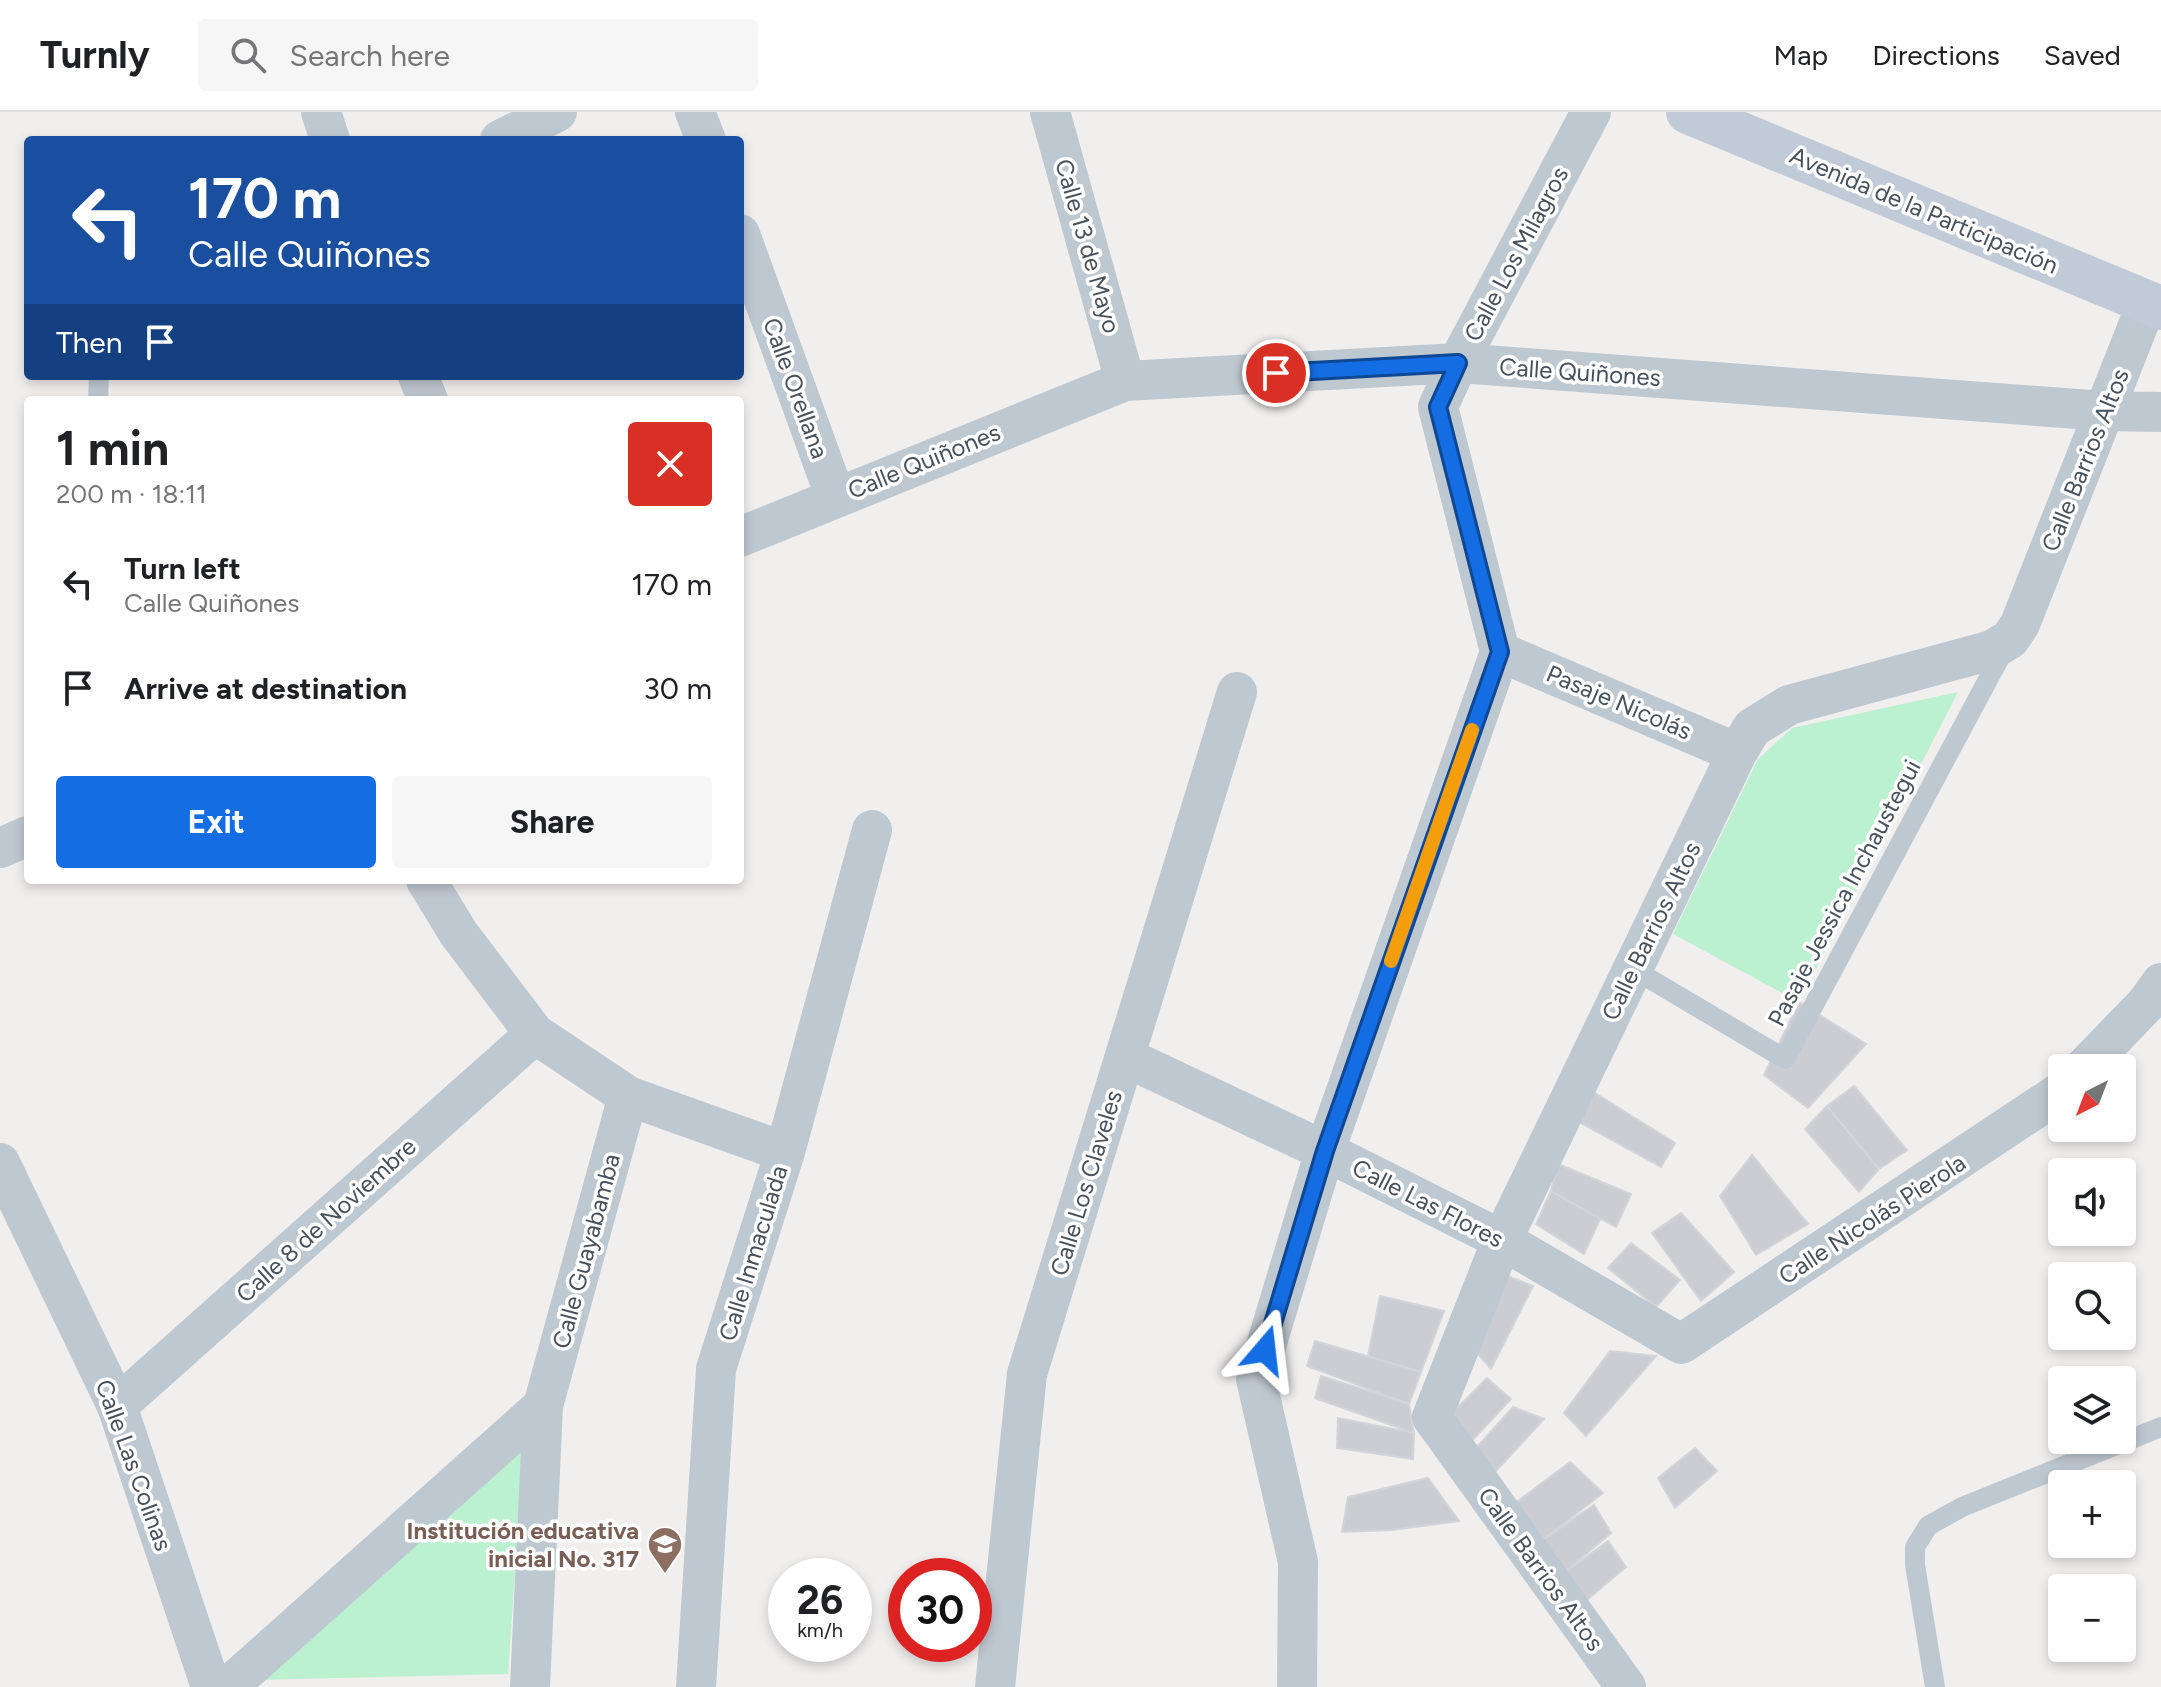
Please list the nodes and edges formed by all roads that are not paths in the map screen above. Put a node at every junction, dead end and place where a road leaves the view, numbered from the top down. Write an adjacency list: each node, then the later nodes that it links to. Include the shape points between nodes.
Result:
1 (321, 112): 7 (street)
2 (557, 112): 8 (street)
3 (695, 112): 9 (street)
4 (1050, 112): 13 (street, Calle 13 de Mayo)
5 (1591, 112): 12 (street, Calle Los Milagros)
6 (1688, 112): 11 (main road, Avenida de la Participación)
7 (329, 136)
8 (508, 136)
9 (704, 136)
10 (744, 245): 16 (street, Calle Orellana)
11 (2154, 305): 14 (street, Calle Barrios Altos)
12 (1458, 363): 13 (street, Calle Quiñones); 14 (street, Calle Quiñones); 19 (street, Calle Los Milagros, via 1438,407)
13 (1125, 381): 16 (street, Calle Quiñones)
14 (2104, 411): 15 (street, Calle Quiñones); 18 (street, Calle Barrios Altos)
15 (2161, 412)
16 (835, 496): 17 (street, Calle Quiñones)
17 (744, 535)
18 (2010, 639): 21 (street, Calle Barrios Altos, via 1992,650 1789,705 1752,728); 26 (lane, Pasaje Jessica Inchaustegui, via 1785,1059)
19 (1500, 652): 21 (street, Pasaje Nicolás); 33 (street)
20 (1237, 692): 30 (street, Calle Los Claveles)
21 (1737, 753): 26 (street, Calle Barrios Altos)
22 (872, 830): 34 (street, Calle Inmaculada)
23 (24, 838): 24 (street)
24 (0, 848)
25 (428, 884): 28 (street, via 459,934)
26 (1633, 969): 36 (street, Calle Barrios Altos)
27 (2161, 983): 29 (street)
28 (535, 1034): 31 (street); 38 (street, Calle 8 de Noviembre)
29 (2098, 1054)
30 (1125, 1057): 33 (street, Calle Las Flores); 45 (street, Calle Los Claveles, via 1027,1374)
31 (628, 1096): 34 (street); 39 (street, Calle Guayabamba)
32 (2048, 1100): 37 (street, Calle Nicolás Pierola)
33 (1325, 1151): 36 (street, Calle Las Flores); 46 (street, via 1256,1379 1298,1562)
34 (785, 1152): 44 (street, Calle Inmaculada, via 716,1369)
35 (0, 1163): 38 (street, Calle Las Colinas)
36 (1502, 1240): 37 (street, Calle Las Flores); 47 (street, Calle Barrios Altos, via 1432,1417)
37 (1681, 1344)
38 (117, 1406): 41 (street, Calle Las Colinas)
39 (543, 1406): 42 (street); 43 (street, Calle Guayabamba)
40 (2161, 1427): 48 (lane, via 1962,1507 1928,1526 1915,1547 1915,1565)
41 (211, 1687)
42 (228, 1687)
43 (530, 1687)
44 (696, 1687)
45 (995, 1687)
46 (1297, 1687)
47 (1626, 1687)
48 (1935, 1687)

